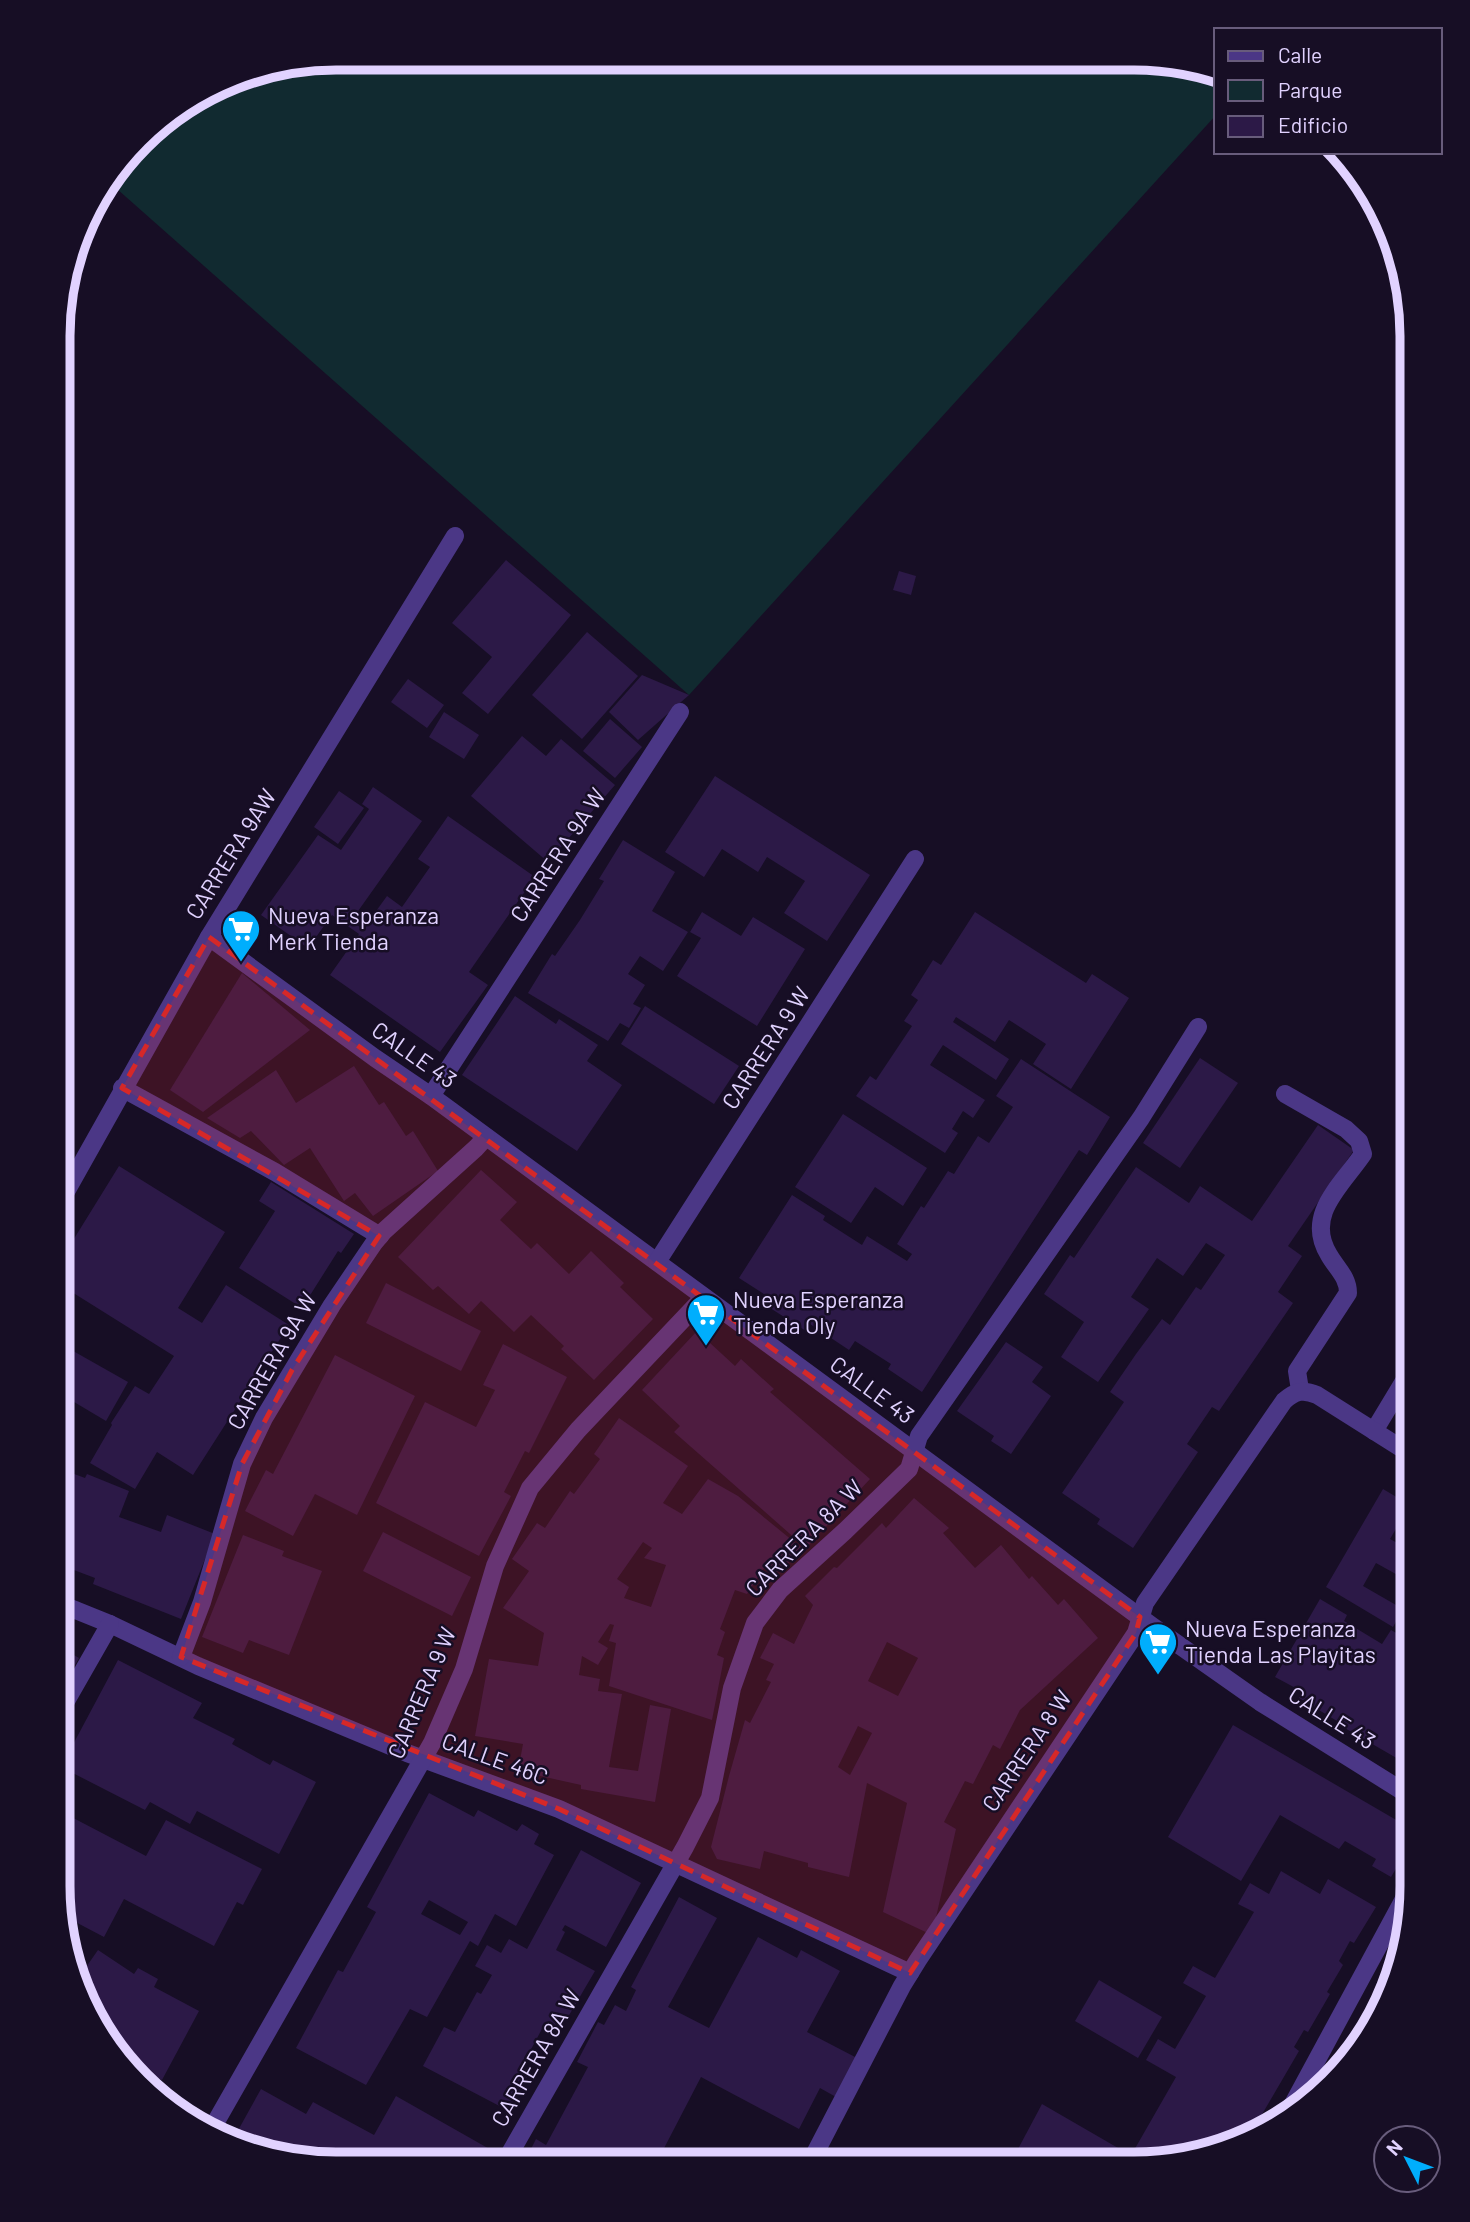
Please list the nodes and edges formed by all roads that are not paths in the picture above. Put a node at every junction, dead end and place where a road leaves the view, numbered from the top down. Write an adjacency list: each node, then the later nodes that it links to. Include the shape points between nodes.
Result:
1 (455, 536): 4 (street, CARRERA 9AW)
2 (680, 712): 8 (street, CARRERA 9A W)
3 (915, 859): 12 (street, CARRERA 9 W)
4 (208, 937): 6 (street, CARRERA 9AW); 8 (street, CALLE 43)
5 (1198, 1027): 18 (street, CARRERA 8A W, via 919,1436)
6 (122, 1088): 10 (street, CARRERA 9AW); 11 (street, via 275,1172)
7 (1285, 1094): 15 (street, via 1346,1129 1359,1141 1363,1154 1322,1213 1319,1231 1348,1282 1348,1293 1297,1371)
8 (431, 1096): 9 (street, CALLE 43)
9 (486, 1137): 11 (street, CARRERA 9A W); 12 (street, CALLE 43)
10 (70, 1183)
11 (380, 1237): 22 (street, CARRERA 9A W, via 292,1370 242,1464)
12 (657, 1262): 13 (street, CALLE 43)
13 (704, 1297): 18 (street, CALLE 43); 24 (street, CARRERA 9 W, via 578,1430 530,1488 495,1566 464,1669)
14 (1400, 1388): 16 (street)
15 (1305, 1391): 16 (street); 20 (street, CARRERA 8 W, via 1284,1401 1145,1603)
16 (1374, 1431): 17 (street)
17 (1400, 1447)
18 (915, 1451): 20 (street, CALLE 43); 26 (street, CARRERA 8A W, via 909,1469 780,1590 755,1623 732,1688 710,1798)
19 (70, 1608): 21 (street, CALLE 46C)
20 (1140, 1618): 25 (street, CALLE 43, via 1261,1702); 28 (street, CARRERA 8 W, via 1136,1633)
21 (110, 1624): 22 (street, CALLE 46C); 23 (street)
22 (181, 1657): 24 (street, CALLE 46C)
23 (70, 1694)
24 (422, 1758): 26 (street, CALLE 46C, via 559,1810); 30 (street, CARRERA 9 W)
25 (1400, 1789)
26 (675, 1864): 28 (street, CALLE 46C); 31 (street, CARRERA 8A W)
27 (1399, 1909): 29 (street)
28 (909, 1973): 32 (street, CARRERA 8 W)
29 (1298, 2096)
30 (215, 2123)
31 (511, 2152)
32 (816, 2152)

